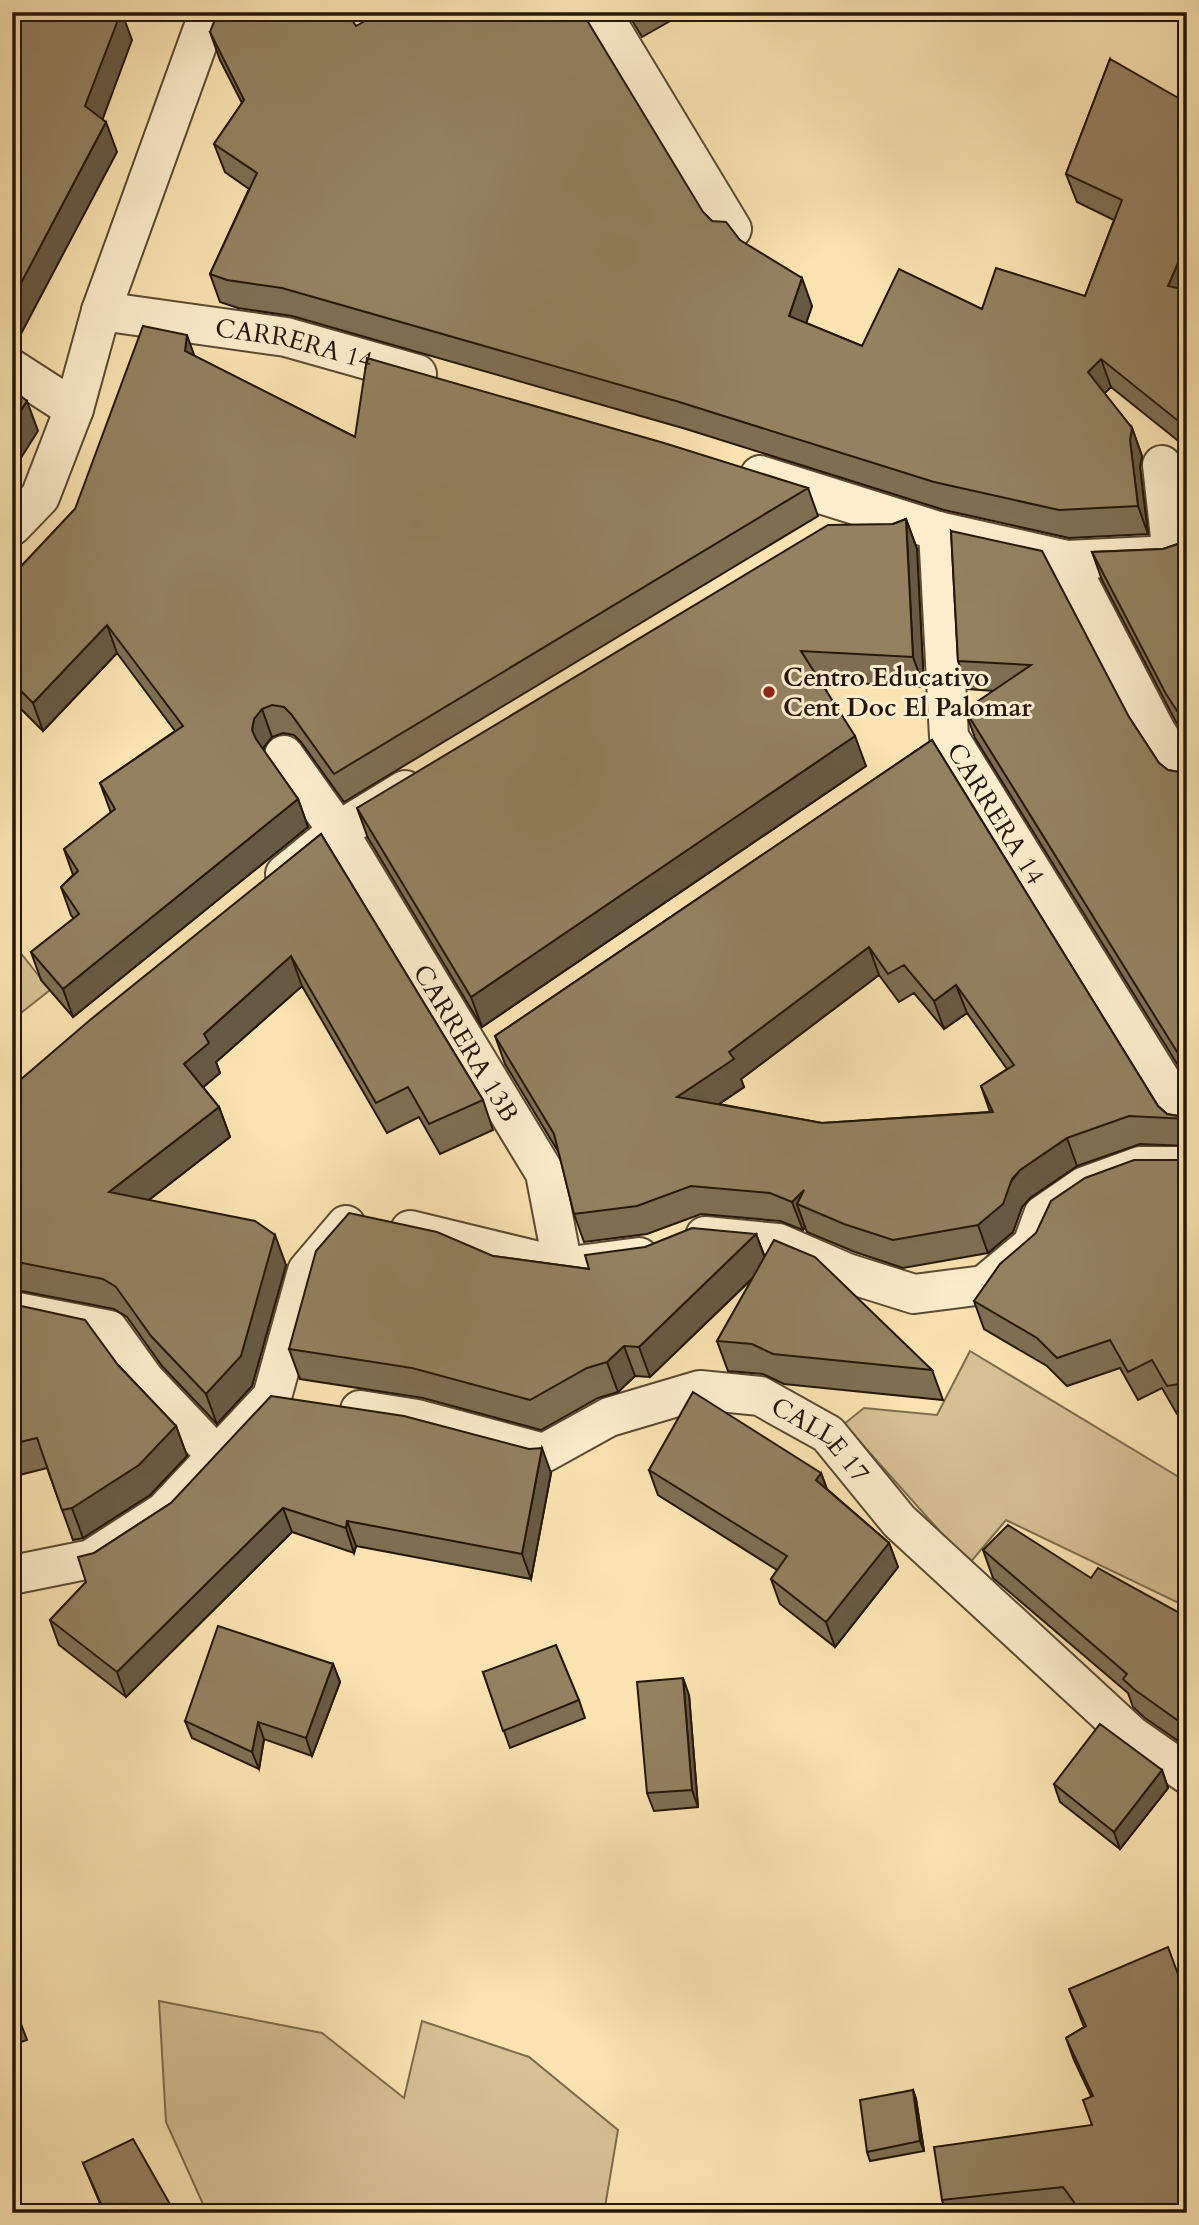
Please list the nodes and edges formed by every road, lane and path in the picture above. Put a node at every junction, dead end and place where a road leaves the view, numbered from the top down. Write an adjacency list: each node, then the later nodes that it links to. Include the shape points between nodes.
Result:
1 (209, 12): 4 (street)
2 (601, 12): 3 (street)
3 (732, 229)
4 (101, 311): 6 (street, CARRERA 14, via 286,337); 7 (street)
5 (12, 369): 7 (street)
6 (455, 384)
7 (74, 409): 10 (street, via 40,497)
8 (1162, 465): 13 (street)
9 (732, 466): 11 (street)
10 (12, 526)
11 (938, 531): 12 (street); 14 (street); 22 (street, CARRERA 14, via 937,745)
12 (833, 533)
13 (1179, 553): 14 (street)
14 (1067, 560): 17 (street, via 1157,733)
15 (284, 755): 18 (street, CARRERA 13B)
16 (432, 774): 18 (street)
17 (1187, 778)
18 (338, 831): 19 (street); 21 (street, CARRERA 13B)
19 (262, 892)
20 (510, 1034): 21 (street)
21 (475, 1058): 24 (street, CARRERA 13B, via 545,1173)
22 (1187, 1122)
23 (1187, 1166): 24 (street, via 1140,1166 1085,1186 1043,1215 1032,1245 984,1285 914,1294 847,1273 778,1242 701,1236 653,1255)
24 (563, 1266): 26 (street, via 373,1221 351,1220 307,1271)
25 (12, 1311): 27 (street, via 109,1330 145,1380)
26 (272, 1397): 27 (street); 29 (street, CALLE 17, via 417,1419 544,1453 609,1417 700,1390 760,1396 828,1434 899,1521 1131,1735)
27 (215, 1454): 28 (street, via 164,1512 91,1559)
28 (12, 1575)
29 (1187, 1774)

